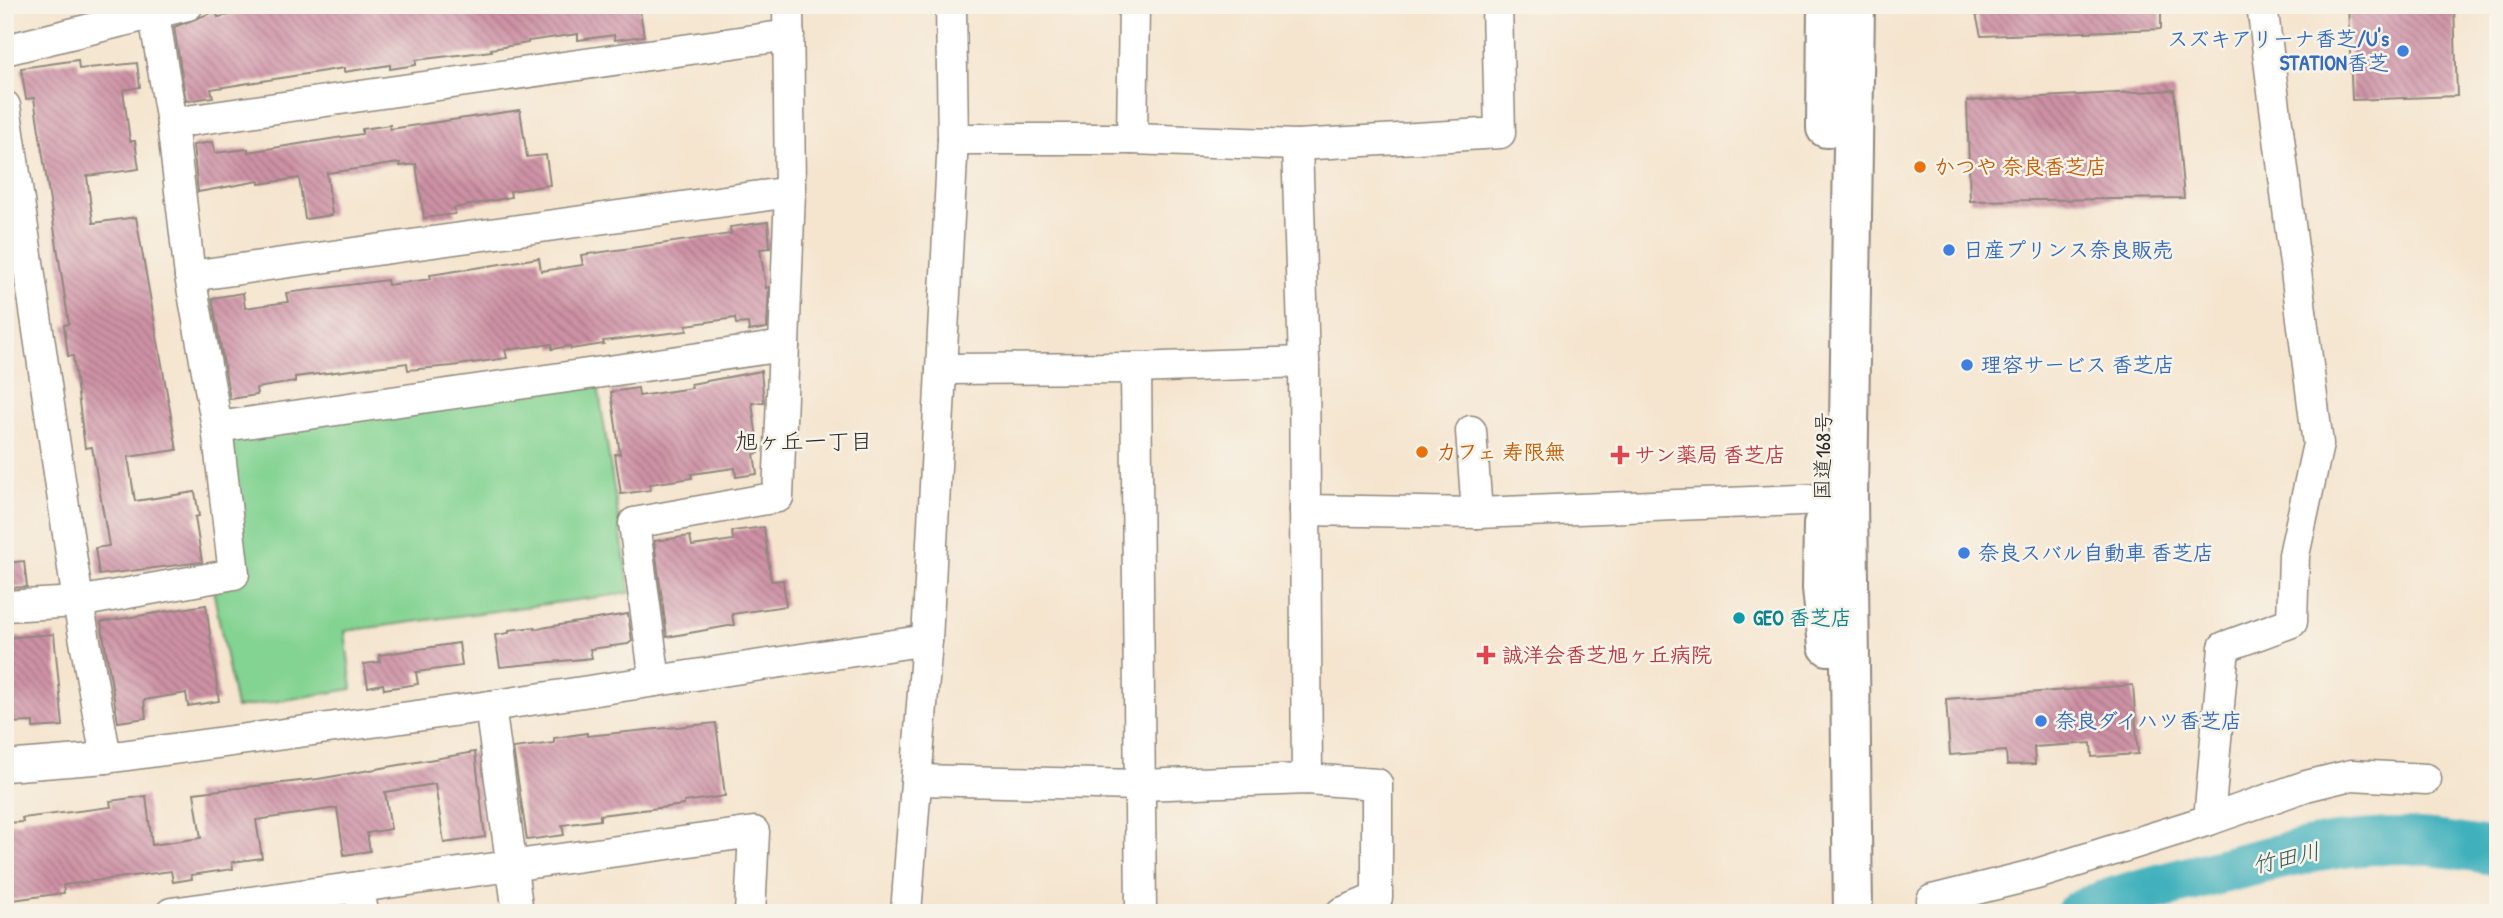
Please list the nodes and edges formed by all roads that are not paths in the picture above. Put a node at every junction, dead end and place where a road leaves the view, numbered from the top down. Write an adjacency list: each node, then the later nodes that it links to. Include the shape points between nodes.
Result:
1 (188, 5): 9 (street)
2 (788, 5): 10 (street)
3 (951, 5): 14 (street)
4 (1134, 5): 15 (street)
5 (1497, 5): 16 (street, via 1500,133)
6 (1827, 5): 26 (highway, 国道168号)
7 (1855, 5): 26 (highway, 国道168号)
8 (2262, 5): 40 (street, via 2318,444 2294,555 2292,622 2224,647)
9 (154, 15): 11 (street); 13 (street)
10 (789, 35): 13 (street); 17 (street)
11 (5, 50)
12 (5, 107): 18 (street)
13 (172, 123): 19 (street)
14 (953, 139): 15 (street); 23 (street)
15 (1132, 139): 16 (street)
16 (1297, 145): 21 (street)
17 (790, 192): 19 (street); 20 (street)
18 (16, 249): 29 (street)
19 (190, 276): 24 (street)
20 (785, 346): 24 (street); 32 (street, via 778,497 634,523)
21 (1304, 362): 22 (street); 27 (street)
22 (1136, 368): 23 (street); 39 (street)
23 (941, 369): 31 (street)
24 (218, 427): 29 (street, via 234,574)
25 (1471, 431): 28 (street)
26 (1835, 498): 28 (street); 44 (highway, 国道168号, via 1822,588)
27 (1305, 510): 28 (street); 36 (street)
28 (1476, 513)
29 (78, 602): 30 (street); 34 (street)
30 (5, 607)
31 (927, 640): 32 (street); 38 (street)
32 (655, 681): 33 (street)
33 (490, 706): 34 (street); 41 (street)
34 (106, 758): 35 (street)
35 (5, 766)
36 (1307, 779): 39 (street); 43 (street, via 1377,784)
37 (2426, 779): 40 (street, via 2351,775)
38 (917, 780): 39 (street); 48 (street)
39 (1140, 785): 49 (street)
40 (2209, 820): 51 (street, via 2037,874 1932,900)
41 (511, 866): 42 (street); 46 (street); 47 (street, via 754,832)
42 (361, 900): 45 (street)
43 (1381, 905): 50 (street)
44 (1853, 909)
45 (171, 913)
46 (518, 913)
47 (750, 913)
48 (906, 913)
49 (1142, 913)
50 (1341, 913)
51 (1940, 913)

